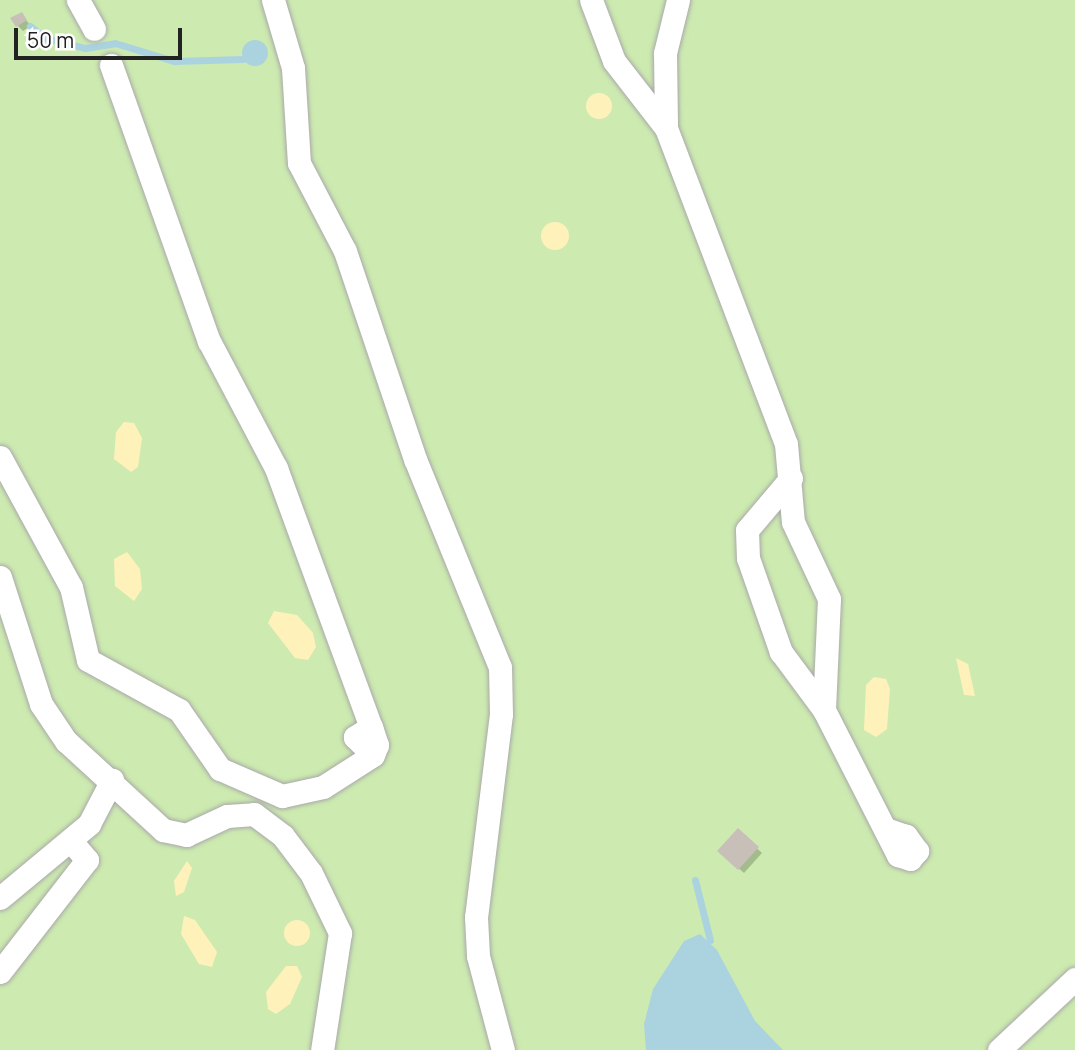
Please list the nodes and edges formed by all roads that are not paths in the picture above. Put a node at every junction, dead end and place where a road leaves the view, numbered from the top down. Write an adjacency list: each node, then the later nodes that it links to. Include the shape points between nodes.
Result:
1 (78, 0): 5 (lane)
2 (273, 0): 19 (lane, via 293,68 299,163 345,251 415,459 500,667 501,714 476,917 478,956)
3 (591, 0): 7 (lane, via 614,61)
4 (678, 0): 7 (lane, via 665,53)
5 (94, 29)
6 (111, 65): 8 (lane, via 209,341 281,480 371,727 377,746 373,755 323,787 282,796 220,769 179,710 88,660 71,587)
7 (666, 128): 9 (lane, via 732,289 786,444)
8 (0, 457)
9 (791, 478): 11 (lane, via 793,523 829,599); 11 (lane, via 747,530 748,558 781,652)
10 (0, 577): 12 (lane, via 41,704 66,741)
11 (824, 710): 13 (lane)
12 (112, 780): 14 (lane, via 101,809); 18 (lane, via 173,835 254,814 283,836 331,904 340,933)
13 (886, 829)
14 (70, 840): 15 (lane); 16 (lane, via 87,860)
15 (0, 898)
16 (0, 972)
17 (1075, 979): 20 (lane)
18 (322, 1050)
19 (503, 1050)
20 (999, 1050)

